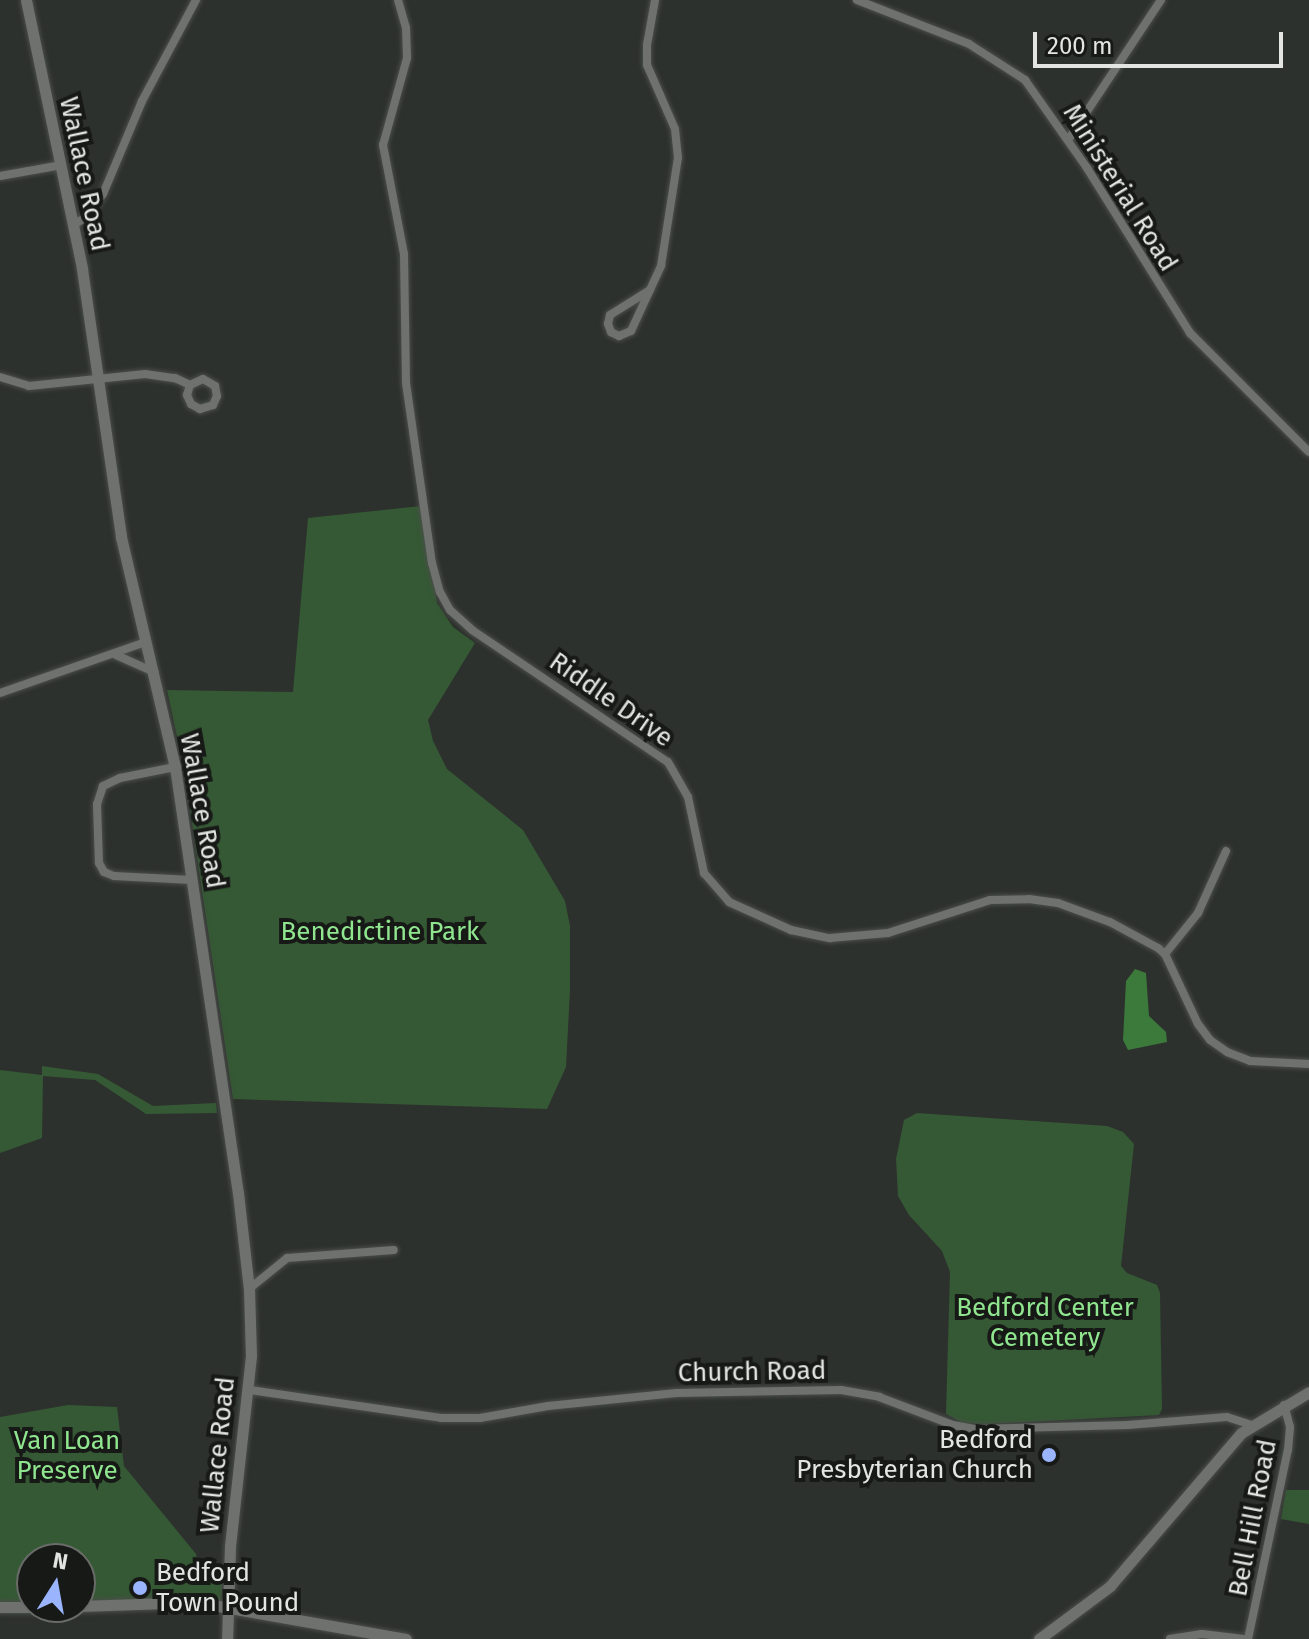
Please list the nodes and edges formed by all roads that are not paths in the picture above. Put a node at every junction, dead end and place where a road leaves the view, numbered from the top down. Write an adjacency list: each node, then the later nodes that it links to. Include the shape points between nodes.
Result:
1 (26, 0): 8 (street, Wallace Road)
2 (196, 0): 10 (street, via 142,101 103,194 88,216)
3 (398, 0): 23 (street, Riddle Drive, via 407,58 383,145 404,254 406,383 432,563 450,610 668,762 688,797 704,873 721,896 746,911 811,936 850,938 899,930 976,903 1029,899 1095,916)
4 (655, 0): 11 (street, via 647,65 672,120 678,149 663,258)
5 (857, 0): 7 (street, Ministerial Road, via 1002,62 1031,88)
6 (1161, 0): 7 (street)
7 (1068, 140): 15 (street, Ministerial Road, via 1190,333)
8 (62, 165): 9 (street); 10 (street, Wallace Road)
9 (0, 176)
10 (73, 225): 13 (street, Wallace Road)
11 (650, 290): 11 (street, via 631,331 619,336 611,332 612,313)
12 (0, 377): 13 (street, via 29,386)
13 (99, 379): 14 (street, via 155,374); 16 (street, Wallace Road, via 121,537)
14 (190, 385)
15 (1309, 452)
16 (146, 642): 17 (street); 18 (street, Wallace Road)
17 (116, 655): 18 (street); 19 (street)
18 (154, 672): 20 (street, Wallace Road)
19 (0, 693)
20 (175, 767): 22 (street, Wallace Road); 22 (street, via 103,786 97,804 99,863 114,876)
21 (1226, 851): 23 (street, via 1198,913)
22 (192, 880): 26 (street, Wallace Road)
23 (1165, 954): 24 (street, via 1210,1040 1250,1061)
24 (1309, 1064)
25 (394, 1250): 26 (street, via 287,1258)
26 (249, 1289): 27 (street, Wallace Road)
27 (250, 1390): 30 (street, Church Road, via 441,1418 480,1418 676,1393 841,1390 975,1429 1227,1417); 32 (street, Wallace Road, via 230,1546)
28 (1309, 1392): 29 (street)
29 (1284, 1405): 30 (street); 37 (street, Bell Hill Road, via 1290,1427 1288,1450)
30 (1252, 1425): 35 (street, via 1110,1586)
31 (96, 1605): 32 (street, via 180,1602)
32 (229, 1609): 33 (street, Wallace Road); 34 (street)
33 (227, 1639)
34 (406, 1639)
35 (1039, 1639)
36 (1170, 1639): 37 (street, via 1202,1634)
37 (1246, 1639)

